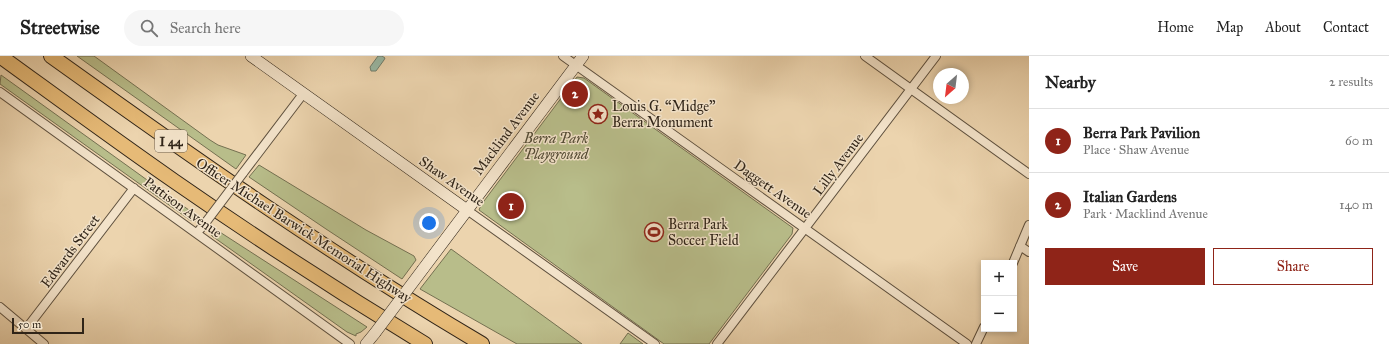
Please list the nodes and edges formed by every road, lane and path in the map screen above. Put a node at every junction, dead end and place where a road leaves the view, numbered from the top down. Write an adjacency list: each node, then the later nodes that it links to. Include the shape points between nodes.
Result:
1 (0, 56): 27 (highway, I 44, via 223,214)
2 (51, 56): 28 (highway, Officer Michael Barwick Memorial Highway / I 44, via 261,204)
3 (250, 56): 11 (street, Shaw Avenue)
4 (563, 56): 8 (street, Daggett Avenue)
5 (583, 56): 8 (street, Macklind Avenue)
6 (865, 56): 9 (street)
7 (936, 56): 9 (street, Lilly Avenue)
8 (576, 65): 14 (street, Macklind Avenue); 16 (street, Daggett Avenue)
9 (911, 89): 12 (street); 16 (street, Lilly Avenue)
10 (0, 92): 13 (street, Pattison Avenue)
11 (303, 94): 14 (street, Shaw Avenue); 17 (street, bridge)
12 (1029, 174)
13 (134, 188): 17 (street, Pattison Avenue); 22 (street, Edwards Street)
14 (467, 210): 26 (street, Macklind Avenue, bridge); 29 (street, Shaw Avenue)
15 (1029, 225): 18 (street)
16 (805, 228): 30 (street, Lilly Avenue); 31 (street, Daggett Avenue)
17 (197, 233): 25 (street, Pattison Avenue)
18 (1020, 246): 19 (street); 20 (street)
19 (1029, 252)
20 (1014, 260)
21 (0, 307): 22 (street)
22 (26, 329): 24 (street)
23 (982, 332): 32 (street)
24 (44, 344)
25 (350, 344)
26 (366, 344)
27 (425, 344)
28 (482, 344)
29 (654, 344)
30 (717, 344)
31 (967, 344)
32 (976, 344)

